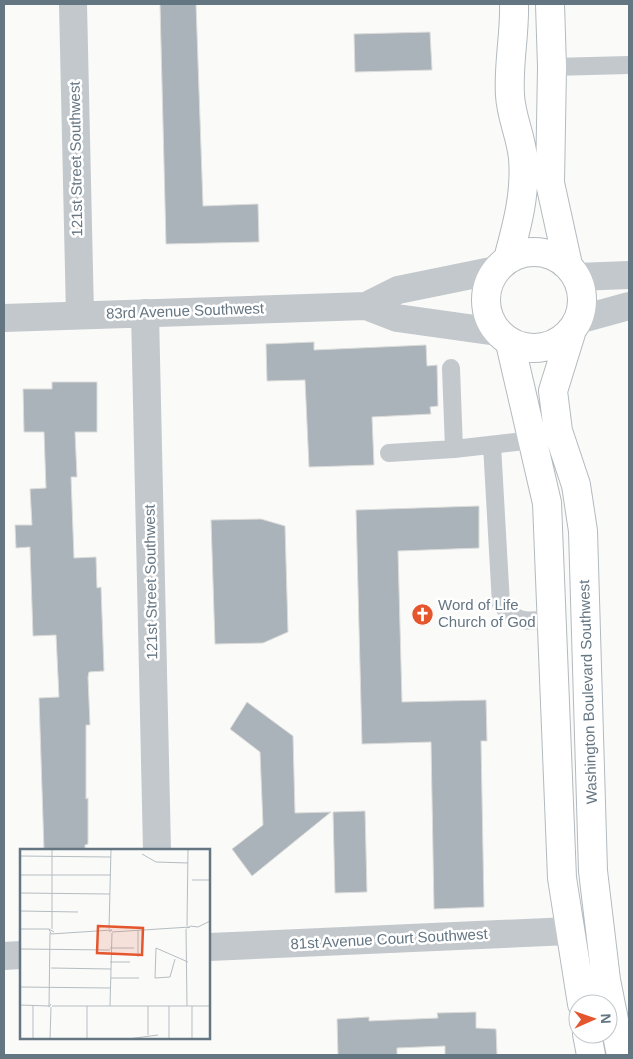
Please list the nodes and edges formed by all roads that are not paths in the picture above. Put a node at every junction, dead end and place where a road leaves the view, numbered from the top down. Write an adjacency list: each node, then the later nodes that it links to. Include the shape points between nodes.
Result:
1 (73, 4): 12 (street, 121st Street Southwest)
2 (514, 4): 6 (main road, via 509,61 511,115 522,156 523,181 520,212)
3 (550, 4): 5 (main road)
4 (629, 65): 5 (lane)
5 (552, 67): 7 (main road, via 550,183)
6 (502, 265): 7 (main road, via 533,251 552,255); 9 (street, 83rd Avenue Southwest, via 398,290); 15 (main road, via 488,285 485,301 488,318)
7 (572, 271): 8 (street); 14 (main road, via 582,291 582,306)
8 (629, 275)
9 (366, 306): 11 (street, 83rd Avenue Southwest); 15 (street, 83rd Avenue Southwest, via 397,318)
10 (629, 306): 14 (street)
11 (145, 313): 12 (street, 83rd Avenue Southwest); 22 (street, 121st Street Southwest)
12 (80, 314): 13 (street, 83rd Avenue Southwest)
13 (4, 318)
14 (575, 326): 15 (main road, via 558,343 542,348 525,348); 28 (main road, Washington Boulevard Southwest, via 553,391 558,431 576,485 583,531 593,871 606,980)
15 (504, 337): 17 (main road)
16 (451, 368): 19 (lane)
17 (533, 440): 18 (lane); 21 (main road, via 547,503)
18 (492, 445): 19 (lane); 21 (lane, via 501,604 510,615 521,621)
19 (454, 449): 20 (lane)
20 (389, 453)
21 (552, 619): 23 (main road, via 562,878)
22 (157, 849)
23 (569, 931): 24 (street, 81st Avenue Court Southwest); 27 (main road)
24 (210, 947)
25 (20, 955): 26 (street)
26 (4, 956)
27 (580, 994)
28 (620, 1055)

